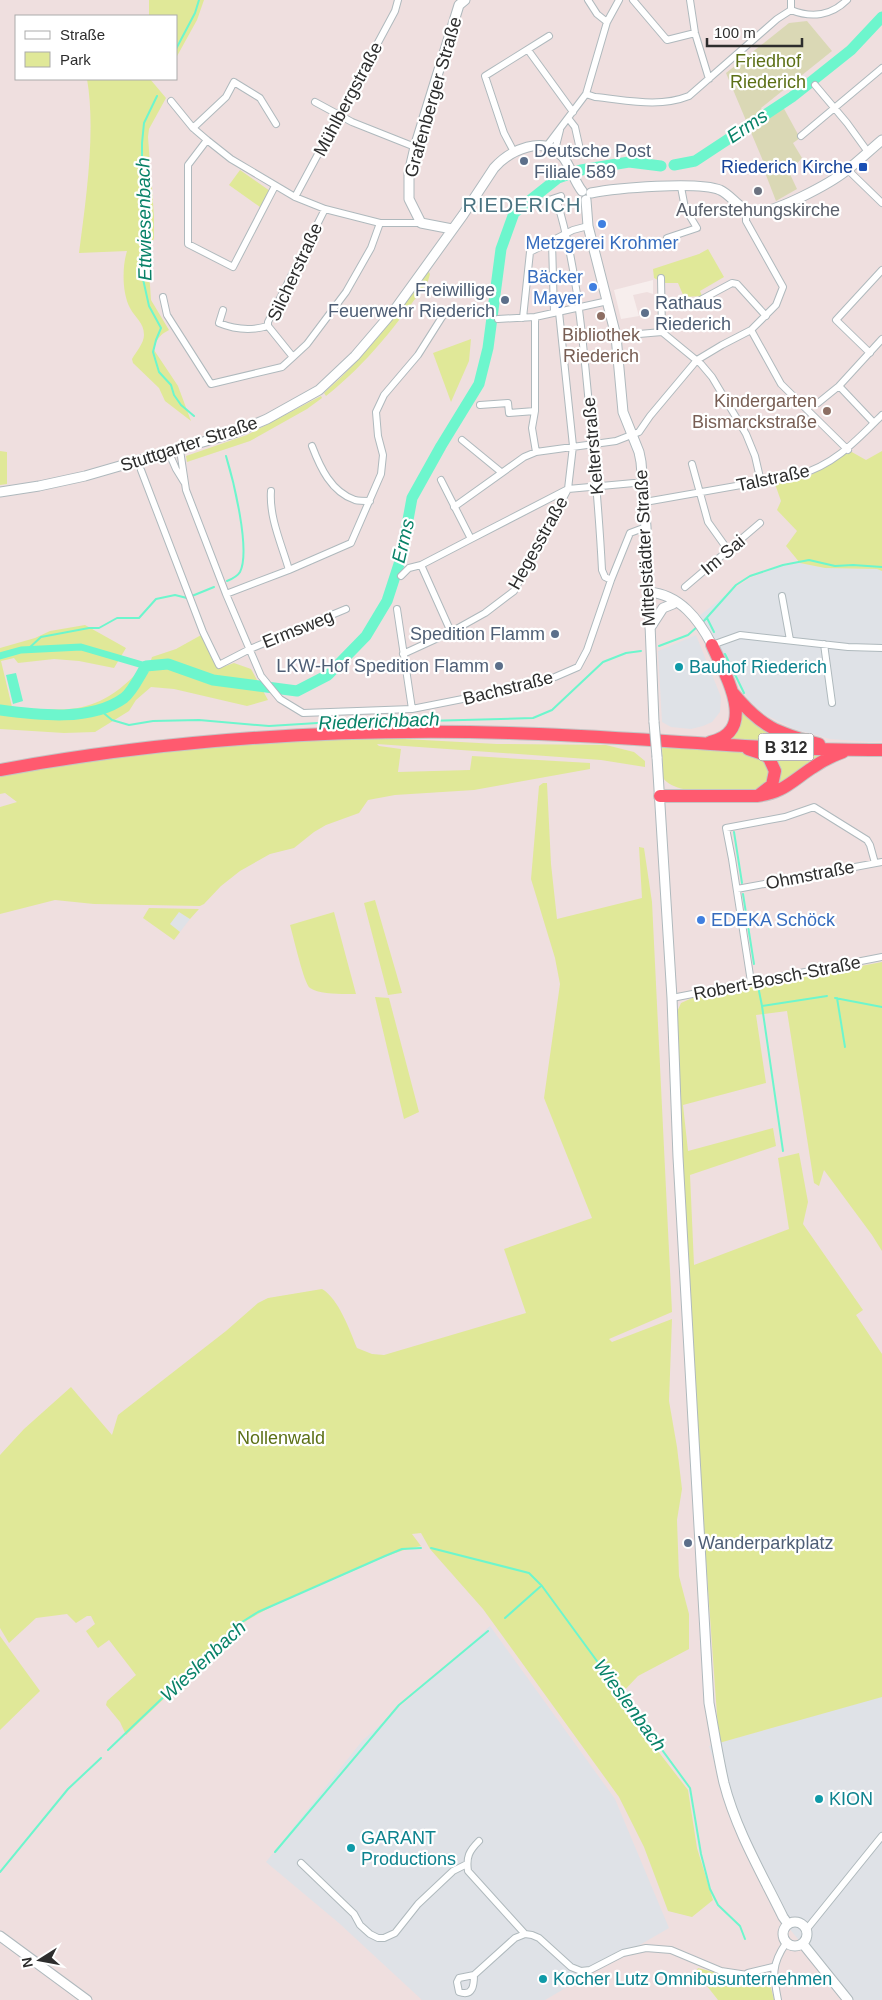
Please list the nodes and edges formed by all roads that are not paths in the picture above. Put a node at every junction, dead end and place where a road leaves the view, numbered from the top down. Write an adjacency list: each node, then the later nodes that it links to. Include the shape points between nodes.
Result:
1 (398, 0): 22 (street, Mühlbergstraße)
2 (588, 0): 10 (street)
3 (619, 0): 10 (street)
4 (633, 0): 11 (street, via 667,40)
5 (690, 0): 11 (street)
6 (790, 0): 9 (street)
7 (846, 0): 9 (street, via 836,9 821,14 808,15)
8 (461, 2): 29 (street, Grafenberger Straße)
9 (791, 10): 15 (street, via 777,18)
10 (607, 22): 17 (street)
11 (695, 33): 15 (street)
12 (549, 36): 13 (street)
13 (528, 50): 21 (street); 31 (street, via 485,76 504,134)
14 (882, 68): 20 (street)
15 (709, 79): 17 (street, via 689,96 663,103)
16 (815, 85): 20 (street)
17 (586, 94): 21 (street)
18 (171, 101): 25 (street)
19 (315, 102): 22 (street)
20 (835, 107): 26 (street); 32 (street)
21 (572, 112): 23 (street)
22 (340, 115): 29 (street); 38 (street, Mühlbergstraße)
23 (568, 118): 30 (street); 33 (street, via 575,127)
24 (276, 124): 25 (street, via 260,98 234,82 226,97)
25 (193, 128): 27 (street)
26 (800, 136)
27 (206, 140): 35 (street); 35 (street, via 188,165 188,244 233,267)
28 (882, 140): 32 (street)
29 (415, 147): 44 (street, Grafenberger Straße, via 408,189)
30 (550, 148): 31 (street, Stuttgarter Straße, via 522,148); 37 (street, via 564,159)
31 (514, 152): 46 (street, Stuttgarter Straße, via 494,168)
32 (868, 152): 34 (street)
33 (581, 154)
34 (848, 170): 40 (street); 42 (street, via 783,206 757,212)
35 (276, 186): 38 (street)
36 (681, 187): 37 (street); 42 (street, via 719,189); 48 (street, via 685,208 698,228)
37 (584, 192): 45 (street, Mittelstädter Straße)
38 (295, 197): 41 (street)
39 (555, 198): 47 (street, Kelterstraße)
40 (881, 201)
41 (325, 209): 43 (street); 63 (street, Silcherstraße)
42 (746, 210): 58 (street, via 746,221 783,288 776,305)
43 (380, 223): 44 (street); 69 (street, via 371,248 346,292)
44 (420, 223): 46 (street)
45 (588, 226): 47 (street); 53 (street, Mittelstädter Straße)
46 (452, 229): 82 (street, Stuttgarter Straße, via 396,308 319,390 267,419)
47 (568, 234): 49 (street); 55 (street, Kelterstraße)
48 (667, 238)
49 (552, 242): 57 (street, Hegesstraße); 61 (street, via 530,252)
50 (882, 270): 68 (street, via 836,320)
51 (662, 278): 65 (street)
52 (163, 297): 69 (street, via 167,315 211,384 282,367)
53 (608, 301): 55 (street); 66 (street, Mittelstädter Straße)
54 (693, 304): 58 (street, via 732,283 737,284)
55 (580, 308): 57 (street); 79 (street, Kelterstraße)
56 (223, 310): 63 (street, via 219,323 230,328 254,330)
57 (557, 312): 60 (street); 81 (street, Hegesstraße)
58 (766, 316): 64 (street)
59 (442, 317): 98 (street, via 418,355 384,395 376,412 383,455 381,474)
60 (535, 317): 61 (street); 74 (street)
61 (522, 318): 62 (street)
62 (498, 319)
63 (268, 326): 69 (street, Silcherstraße)
64 (751, 330): 70 (street); 83 (street, via 781,384)
65 (662, 332): 66 (street); 70 (street)
66 (616, 336): 77 (street, Mittelstädter Straße, via 621,401)
67 (882, 339): 68 (street)
68 (870, 353): 71 (street)
69 (293, 358)
70 (697, 360): 77 (street, via 639,432); 91 (street, via 712,377 746,434)
71 (838, 386): 72 (street); 76 (street)
72 (818, 403)
73 (480, 405): 74 (street, via 508,403 509,413)
74 (535, 411): 84 (street, via 532,428)
75 (882, 415): 76 (street, Talstraße)
76 (874, 423): 83 (street, Talstraße)
77 (632, 436): 79 (street); 99 (street, Mittelstädter Straße, via 639,452)
78 (462, 440): 88 (street)
79 (593, 445): 81 (street); 93 (street, Kelterstraße)
80 (312, 446): 98 (street, via 319,465 334,487 355,500)
81 (573, 446): 84 (street); 94 (street, Hegesstraße)
82 (180, 450): 85 (street, Stuttgarter Straße); 90 (street, Bachstraße)
83 (848, 450): 91 (street, Talstraße, via 817,469)
84 (536, 452): 88 (street)
85 (169, 453): 90 (street, Bachstraße); 96 (street, Stuttgarter Straße, via 40,486)
86 (692, 464): 97 (street)
87 (141, 470): 124 (street, via 203,632 219,665)
88 (501, 472): 100 (street)
89 (441, 480): 100 (street)
90 (184, 482): 111 (street, Bachstraße)
91 (761, 482): 97 (street, Talstraße)
92 (634, 483): 93 (street)
93 (598, 486): 94 (street); 108 (street, Kelterstraße, via 602,570)
94 (568, 489): 103 (street); 119 (street, Hegesstraße, via 514,591 485,613)
95 (271, 491): 106 (street, via 272,515)
96 (0, 492)
97 (700, 492): 99 (street, Talstraße); 104 (street, via 708,522)
98 (370, 501): 106 (street, via 351,543)
99 (645, 502): 102 (street, Mittelstädter Straße)
100 (454, 507): 103 (street)
101 (760, 523): 104 (street, Im Sai)
102 (646, 527): 108 (street, Bachstraße, via 630,533); 110 (street, Mittelstädter Straße)
103 (471, 539): 105 (street)
104 (728, 550): 109 (street, Im Sai)
105 (421, 564): 107 (street, via 409,568); 119 (street)
106 (289, 570): 111 (street)
107 (401, 576)
108 (611, 580): 128 (street, Bachstraße, via 578,667 523,687)
109 (685, 587)
110 (648, 592): 113 (street, Mittelstädter Straße); 115 (street, via 668,596)
111 (226, 594): 124 (street, Bachstraße)
112 (782, 596): 120 (street)
113 (649, 604): 114 (street); 118 (street, Mittelstädter Straße)
114 (673, 604): 115 (street); 118 (street, via 663,608)
115 (684, 607): 122 (street)
116 (346, 609): 124 (street, Ermsweg)
117 (397, 609): 125 (street)
118 (650, 629): 134 (street, Mittelstädter Straße, bridge)
119 (451, 632): 125 (street, Hegesstraße)
120 (790, 640): 121 (street); 122 (street, via 740,635)
121 (824, 644): 123 (street); 127 (street)
122 (712, 645): 126 (highway)
123 (882, 648)
124 (250, 649): 128 (street, Bachstraße, via 261,676 280,699 303,713)
125 (404, 654): 128 (street)
126 (733, 693): 129 (highway, via 736,720 719,739); 131 (highway, via 757,719 775,730)
127 (832, 703)
128 (412, 709)
129 (708, 743): 130 (highway, B 312); 133 (highway, B 312, via 512,733 341,733 197,742)
130 (731, 744): 131 (highway, B 312); 135 (highway, via 763,754 773,765 772,785)
131 (846, 750): 132 (highway, B 312); 135 (highway, via 818,764 779,792)
132 (882, 750)
133 (0, 770)
134 (660, 796): 135 (highway); 140 (street, Mittelstädter Straße)
135 (757, 796)
136 (878, 862): 137 (street, Ohmstraße); 137 (street, via 867,840 814,807 786,817 726,828)
137 (737, 889): 139 (street)
138 (882, 957): 139 (street, Robert-Bosch-Straße)
139 (751, 982): 140 (street, Robert-Bosch-Straße)
140 (672, 998): 145 (street, Mittelstädter Straße, via 708,1703 728,1793 760,1870)
141 (882, 1836): 146 (street)
142 (479, 1841): 144 (street, via 469,1852)
143 (301, 1863): 144 (street, via 354,1914 360,1925 378,1938 395,1933 418,1904 453,1871)
144 (467, 1864): 147 (street, via 468,1871)
145 (788, 1924): 146 (street, via 796,1922); 149 (street, via 783,1932)
146 (806, 1930): 150 (street)
147 (525, 1934): 152 (street, via 539,1938 571,1967 581,1971 590,1970 623,1953 646,1948 671,1950 721,1971); 153 (street, via 514,1938)
148 (0, 1936): 155 (street)
149 (786, 1943): 150 (street); 151 (street)
150 (802, 1944): 157 (street)
151 (774, 1967): 152 (street); 154 (street)
152 (746, 1974): 154 (street)
153 (474, 1975)
154 (774, 1979): 156 (street)
155 (87, 2000)
156 (778, 2000)
157 (848, 2000)

